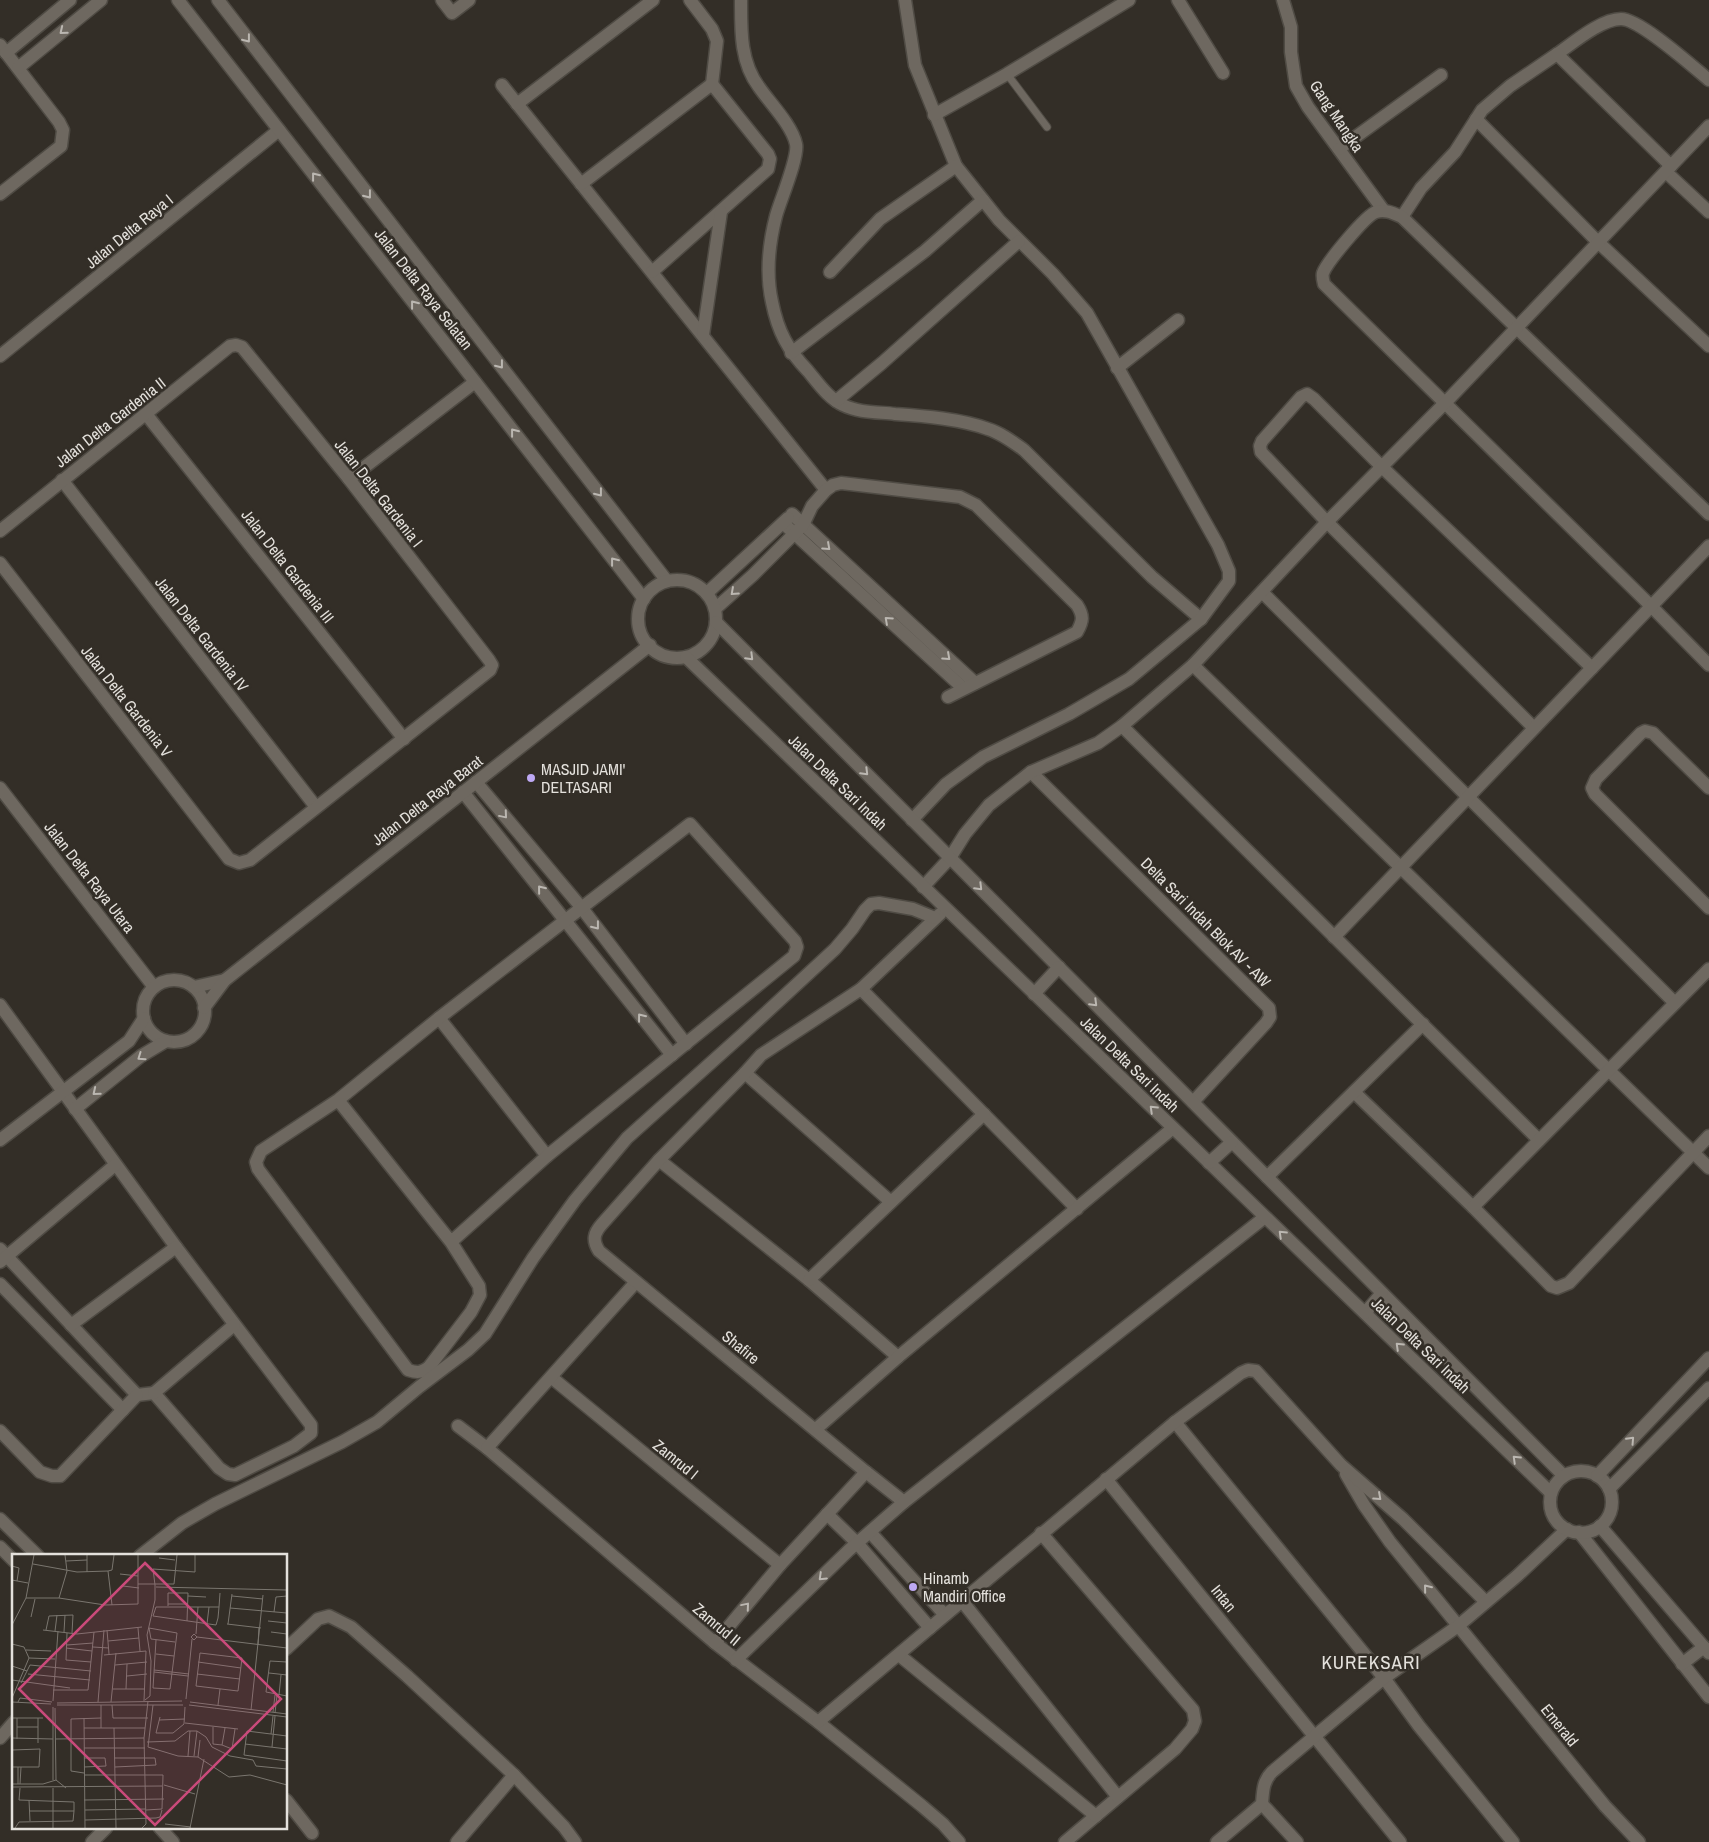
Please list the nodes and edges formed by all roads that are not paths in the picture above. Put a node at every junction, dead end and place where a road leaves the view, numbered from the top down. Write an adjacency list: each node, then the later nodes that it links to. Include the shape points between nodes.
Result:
1 (70, 0): 14 (street)
2 (101, 0): 16 (street, one-way to 16)
3 (178, 0): 28 (street, Jalan Delta Raya Selatan)
4 (218, 0): 67 (street, Jalan Delta Raya Selatan, one-way to 67)
5 (442, 0): 6 (street, via 452,13)
6 (469, 0)
7 (653, 0): 23 (street)
8 (690, 0): 21 (street, via 717,41)
9 (741, 0): 48 (street, via 742,44 746,59 758,86 797,144 770,248 771,301)
10 (905, 0): 24 (street, via 915,65)
11 (1129, 0): 18 (street)
12 (1178, 0): 17 (street)
13 (1283, 0): 29 (street, Gang Mangka, via 1291,27 1296,86)
14 (3, 49): 16 (street)
15 (1557, 54): 20 (street, via 1594,29 1622,19 1641,27); 25 (street, via 1494,99); 31 (street)
16 (18, 68): 33 (street, via 59,122 63,130 62,140 61,146)
17 (1223, 73)
18 (1007, 74): 24 (street); 27 (lane)
19 (1442, 75): 29 (street)
20 (1709, 80)
21 (712, 84): 32 (street); 36 (street, via 770,159 768,169)
22 (502, 85): 23 (street)
23 (517, 104): 32 (street)
24 (934, 115): 30 (street)
25 (1476, 119): 38 (street, via 1455,152 1421,188); 40 (street)
26 (1709, 126): 31 (street)
27 (1047, 127)
28 (279, 130): 49 (street, Jalan Delta Raya I); 51 (street, Jalan Delta Raya Selatan, one-way to 28)
29 (1339, 148): 35 (street, Gang Mangka)
30 (956, 166): 34 (street); 42 (street, via 880,219)
31 (1668, 169): 37 (street); 40 (street)
32 (581, 184): 41 (street)
33 (0, 194)
34 (983, 200): 39 (street); 48 (street, via 925,251)
35 (1384, 211): 38 (street); 53 (street, via 1374,212 1363,221 1330,260 1322,274 1324,284)
36 (721, 212): 41 (street); 45 (street)
37 (1709, 212)
38 (1402, 217): 44 (street)
39 (1018, 241): 50 (street, via 1088,313); 52 (street)
40 (1598, 242): 44 (street); 46 (street)
41 (652, 272): 45 (street)
42 (830, 272)
43 (1178, 320): 50 (street)
44 (1517, 328): 53 (street); 60 (street)
45 (703, 336): 58 (street)
46 (1709, 346)
47 (242, 347): 54 (street, Jalan Delta Gardenia II, via 230,346); 56 (street, Jalan Delta Gardenia I)
48 (791, 353): 52 (street)
49 (0, 356)
50 (1117, 368): 73 (street, via 1218,545 1229,571 1229,581)
51 (475, 382): 56 (street); 70 (street, Jalan Delta Raya Selatan, one-way to 51)
52 (836, 401): 73 (street, via 865,411 926,417 988,429 1008,438 1024,450 1152,578)
53 (1445, 403): 55 (street); 71 (street)
54 (146, 414): 57 (street, Jalan Delta Gardenia II); 83 (street, Jalan Delta Gardenia III)
55 (1382, 467): 62 (street); 62 (street, via 1314,399 1307,394 1301,396 1262,441 1261,452); 78 (street)
56 (349, 479): 83 (street, Jalan Delta Gardenia I, via 492,665 490,670)
57 (62, 480): 64 (street, Jalan Delta Gardenia II); 90 (street, Jalan Delta Gardenia IV)
58 (826, 490): 59 (street); 79 (street, via 841,483 967,499 1077,605 1083,614 1077,632)
59 (812, 506): 61 (street); 63 (street)
60 (1709, 514)
61 (787, 519): 63 (street); 69 (street)
62 (1327, 522): 68 (street); 82 (street)
63 (798, 530): 72 (street, one-way to 72); 79 (street)
64 (0, 531)
65 (1709, 546): 71 (street)
66 (0, 563): 90 (street, Jalan Delta Gardenia V, via 229,858 239,863 250,860)
67 (667, 581): 69 (street, via 688,581); 70 (street)
68 (1262, 592): 76 (street); 89 (street)
69 (707, 593): 72 (street)
70 (644, 599): 74 (street, via 638,618 643,638)
71 (1652, 606): 77 (street); 78 (street)
72 (715, 616): 75 (street, via 711,639 696,653); 91 (street, Jalan Delta Sari Indah, one-way to 91)
73 (1201, 619): 91 (street, via 1129,679 1069,714 983,757 946,784)
74 (650, 645): 75 (street, via 667,656); 85 (street, Jalan Delta Raya Barat)
75 (686, 657): 94 (street, Jalan Delta Sari Indah)
76 (1193, 665): 81 (street); 93 (street)
77 (1709, 665)
78 (1592, 668): 82 (street)
79 (969, 685): 80 (street)
80 (948, 697)
81 (1122, 726): 84 (street, via 1098,743); 100 (street)
82 (1534, 728): 89 (street)
83 (404, 739): 90 (street)
84 (1031, 772): 92 (street, via 989,805); 122 (street, Delta Sari Indah Blok AV - AW, via 1269,1008 1270,1017 1266,1023)
85 (476, 782): 88 (street, Jalan Delta Raya Barat); 95 (street, one-way to 95)
86 (0, 788): 104 (street, Jalan Delta Raya Utara)
87 (1709, 788): 96 (street, via 1653,733 1645,731 1596,779 1592,788)
88 (463, 792): 99 (street, one-way to 88); 103 (street, Jalan Delta Raya Barat)
89 (1468, 797): 93 (street); 108 (street)
90 (316, 807)
91 (912, 820): 92 (street, Jalan Delta Sari Indah)
92 (950, 858): 94 (street); 101 (street, Jalan Delta Sari Indah, one-way to 101)
93 (1401, 867): 100 (street); 117 (street)
94 (924, 887): 97 (street, Jalan Delta Sari Indah)
95 (580, 907): 99 (street); 115 (street, one-way to 115); 115 (street, via 690,824 795,942 794,956)
96 (1709, 908)
97 (946, 909): 98 (street); 107 (street, Jalan Delta Sari Indah)
98 (935, 918): 106 (street); 180 (street, via 913,909 870,904 835,949 627,1138 574,1200 485,1334 475,1344 377,1422 215,1504 182,1523)
99 (564, 919): 112 (street); 116 (street, one-way to 99)
100 (1334, 937): 113 (street)
101 (1059, 967): 107 (street); 122 (street, Jalan Delta Sari Indah, one-way to 122)
102 (1709, 969): 108 (street)
103 (225, 980): 105 (street, Jalan Delta Raya Barat); 110 (street, Jalan Delta Raya Barat)
104 (154, 987): 105 (street, via 176,980); 111 (street, via 143,1006)
105 (194, 988): 110 (street, via 202,998)
106 (861, 989): 118 (street, via 771,1047); 124 (street)
107 (1034, 994): 125 (street, Jalan Delta Sari Indah, one-way to 107)
108 (1675, 1003): 117 (street)
109 (0, 1006): 119 (street)
110 (204, 1008): 114 (street, via 204,1018 194,1034 176,1042)
111 (144, 1018): 114 (street, via 148,1028); 119 (street, via 129,1041)
112 (439, 1018): 121 (street); 131 (street)
113 (1422, 1024): 120 (street); 128 (street)
114 (166, 1041): 123 (street, one-way to 123, via 141,1056)
115 (686, 1044): 116 (street)
116 (672, 1055): 131 (street)
117 (1609, 1070): 128 (street); 130 (street)
118 (745, 1074): 132 (street); 137 (street)
119 (64, 1092): 123 (street); 127 (street)
120 (1354, 1092): 136 (street); 138 (street)
121 (338, 1100): 141 (street); 141 (street, via 261,1150 256,1162 258,1169 408,1370 415,1373 429,1367 480,1295 476,1280)
122 (1193, 1102): 129 (street, Jalan Delta Sari Indah)
123 (75, 1109): 134 (street)
124 (984, 1114): 137 (street); 139 (street)
125 (1173, 1128): 133 (street, Jalan Delta Sari Indah); 139 (street)
126 (1709, 1136): 130 (street)
127 (0, 1140)
128 (1539, 1140): 138 (street)
129 (1232, 1142): 133 (street); 136 (street, Jalan Delta Sari Indah)
130 (1693, 1152): 135 (street); 138 (street, via 1562,1287 1551,1286)
131 (547, 1156): 141 (street)
132 (659, 1160): 144 (street); 145 (street, Shafire, via 595,1232 599,1251)
133 (1210, 1163): 140 (street, Jalan Delta Sari Indah)
134 (115, 1165): 142 (street); 143 (street)
135 (1709, 1168)
136 (1267, 1177): 147 (street, Jalan Delta Sari Indah)
137 (891, 1202): 144 (street)
138 (1473, 1206)
139 (1077, 1209): 151 (street)
140 (1266, 1217): 148 (street, Jalan Delta Sari Indah, one-way to 140); 170 (street)
141 (451, 1242)
142 (176, 1246): 149 (street); 150 (street)
143 (2, 1256): 149 (street)
144 (809, 1280): 151 (street)
145 (636, 1282): 153 (street); 160 (street, Shafire)
146 (0, 1284): 157 (street)
147 (1382, 1293): 148 (street); 165 (street, Jalan Delta Sari Indah)
148 (1365, 1313): 169 (street, Jalan Delta Sari Indah, one-way to 148)
149 (71, 1325): 156 (street)
150 (234, 1325): 155 (street); 155 (street, via 311,1425 311,1433 306,1438 235,1475 228,1474)
151 (898, 1356): 160 (street)
152 (1709, 1358): 166 (street, one-way to 152)
153 (551, 1377): 162 (street); 182 (street, Zamrud I)
154 (1709, 1388): 168 (street)
155 (154, 1393): 156 (street)
156 (137, 1395): 157 (street)
157 (122, 1410): 161 (street, via 60,1476 40,1472)
158 (1175, 1422): 163 (street, via 1241,1373 1248,1370 1256,1372); 167 (street); 194 (street)
159 (458, 1426): 162 (street, Zamrud II)
160 (816, 1429): 164 (street, Shafire)
161 (0, 1431)
162 (487, 1448): 188 (street, Zamrud II)
163 (1341, 1465): 184 (street, one-way to 184, via 1403,1519); 186 (street, Emerald, one-way to 163, via 1390,1542)
164 (866, 1472): 170 (street, Shafire); 171 (street)
165 (1564, 1476): 166 (street, via 1581,1471); 169 (street)
166 (1597, 1476): 168 (street)
167 (1106, 1479): 176 (street); 198 (street, Intan)
168 (1609, 1489): 173 (street, via 1611,1509)
169 (1551, 1493): 174 (street, via 1551,1510 1560,1524)
170 (904, 1502): 175 (street)
171 (827, 1514): 177 (street); 182 (street)
172 (0, 1519): 179 (street)
173 (1600, 1526): 174 (street, via 1587,1532); 190 (street)
174 (1573, 1530): 184 (street); 193 (street)
175 (870, 1532): 177 (street); 185 (street)
176 (1041, 1533): 183 (street); 201 (street, via 1192,1710 1195,1721 1192,1729 1175,1749)
177 (857, 1543): 187 (street); 192 (street, one-way to 192)
178 (0, 1547): 181 (street)
179 (36, 1554)
180 (143, 1554)
181 (12, 1559)
182 (780, 1565): 188 (street, one-way to 182)
183 (962, 1601): 185 (street); 201 (street)
184 (1486, 1602): 186 (street)
185 (945, 1615): 187 (street)
186 (1458, 1626): 194 (street); 218 (street, Emerald, via 1604,1806)
187 (930, 1628): 191 (street)
188 (715, 1643): 192 (street, Zamrud II)
189 (288, 1647): 200 (street, via 325,1616 351,1627)
190 (1706, 1650): 193 (street)
191 (899, 1655): 196 (street); 204 (street)
192 (736, 1660): 196 (street, Zamrud II)
193 (1682, 1664): 195 (street)
194 (1384, 1678): 198 (street); 217 (street)
195 (1709, 1698)
196 (818, 1722): 212 (street, Zamrud II, via 922,1806)
197 (12, 1724): 199 (street)
198 (1316, 1737): 203 (street, via 1267,1777); 216 (street, Intan)
199 (0, 1738)
200 (514, 1775): 210 (street); 211 (street)
201 (1118, 1798): 204 (street)
202 (288, 1803): 207 (street)
203 (1262, 1804): 214 (street); 215 (street)
204 (1096, 1816): 213 (street)
205 (104, 1830): 208 (street)
206 (162, 1830): 209 (street)
207 (312, 1833)
208 (92, 1842)
209 (173, 1842)
210 (457, 1842)
211 (575, 1842)
212 (959, 1842)
213 (1065, 1842)
214 (1217, 1842)
215 (1297, 1842)
216 (1400, 1842)
217 (1513, 1842)
218 (1639, 1842)

